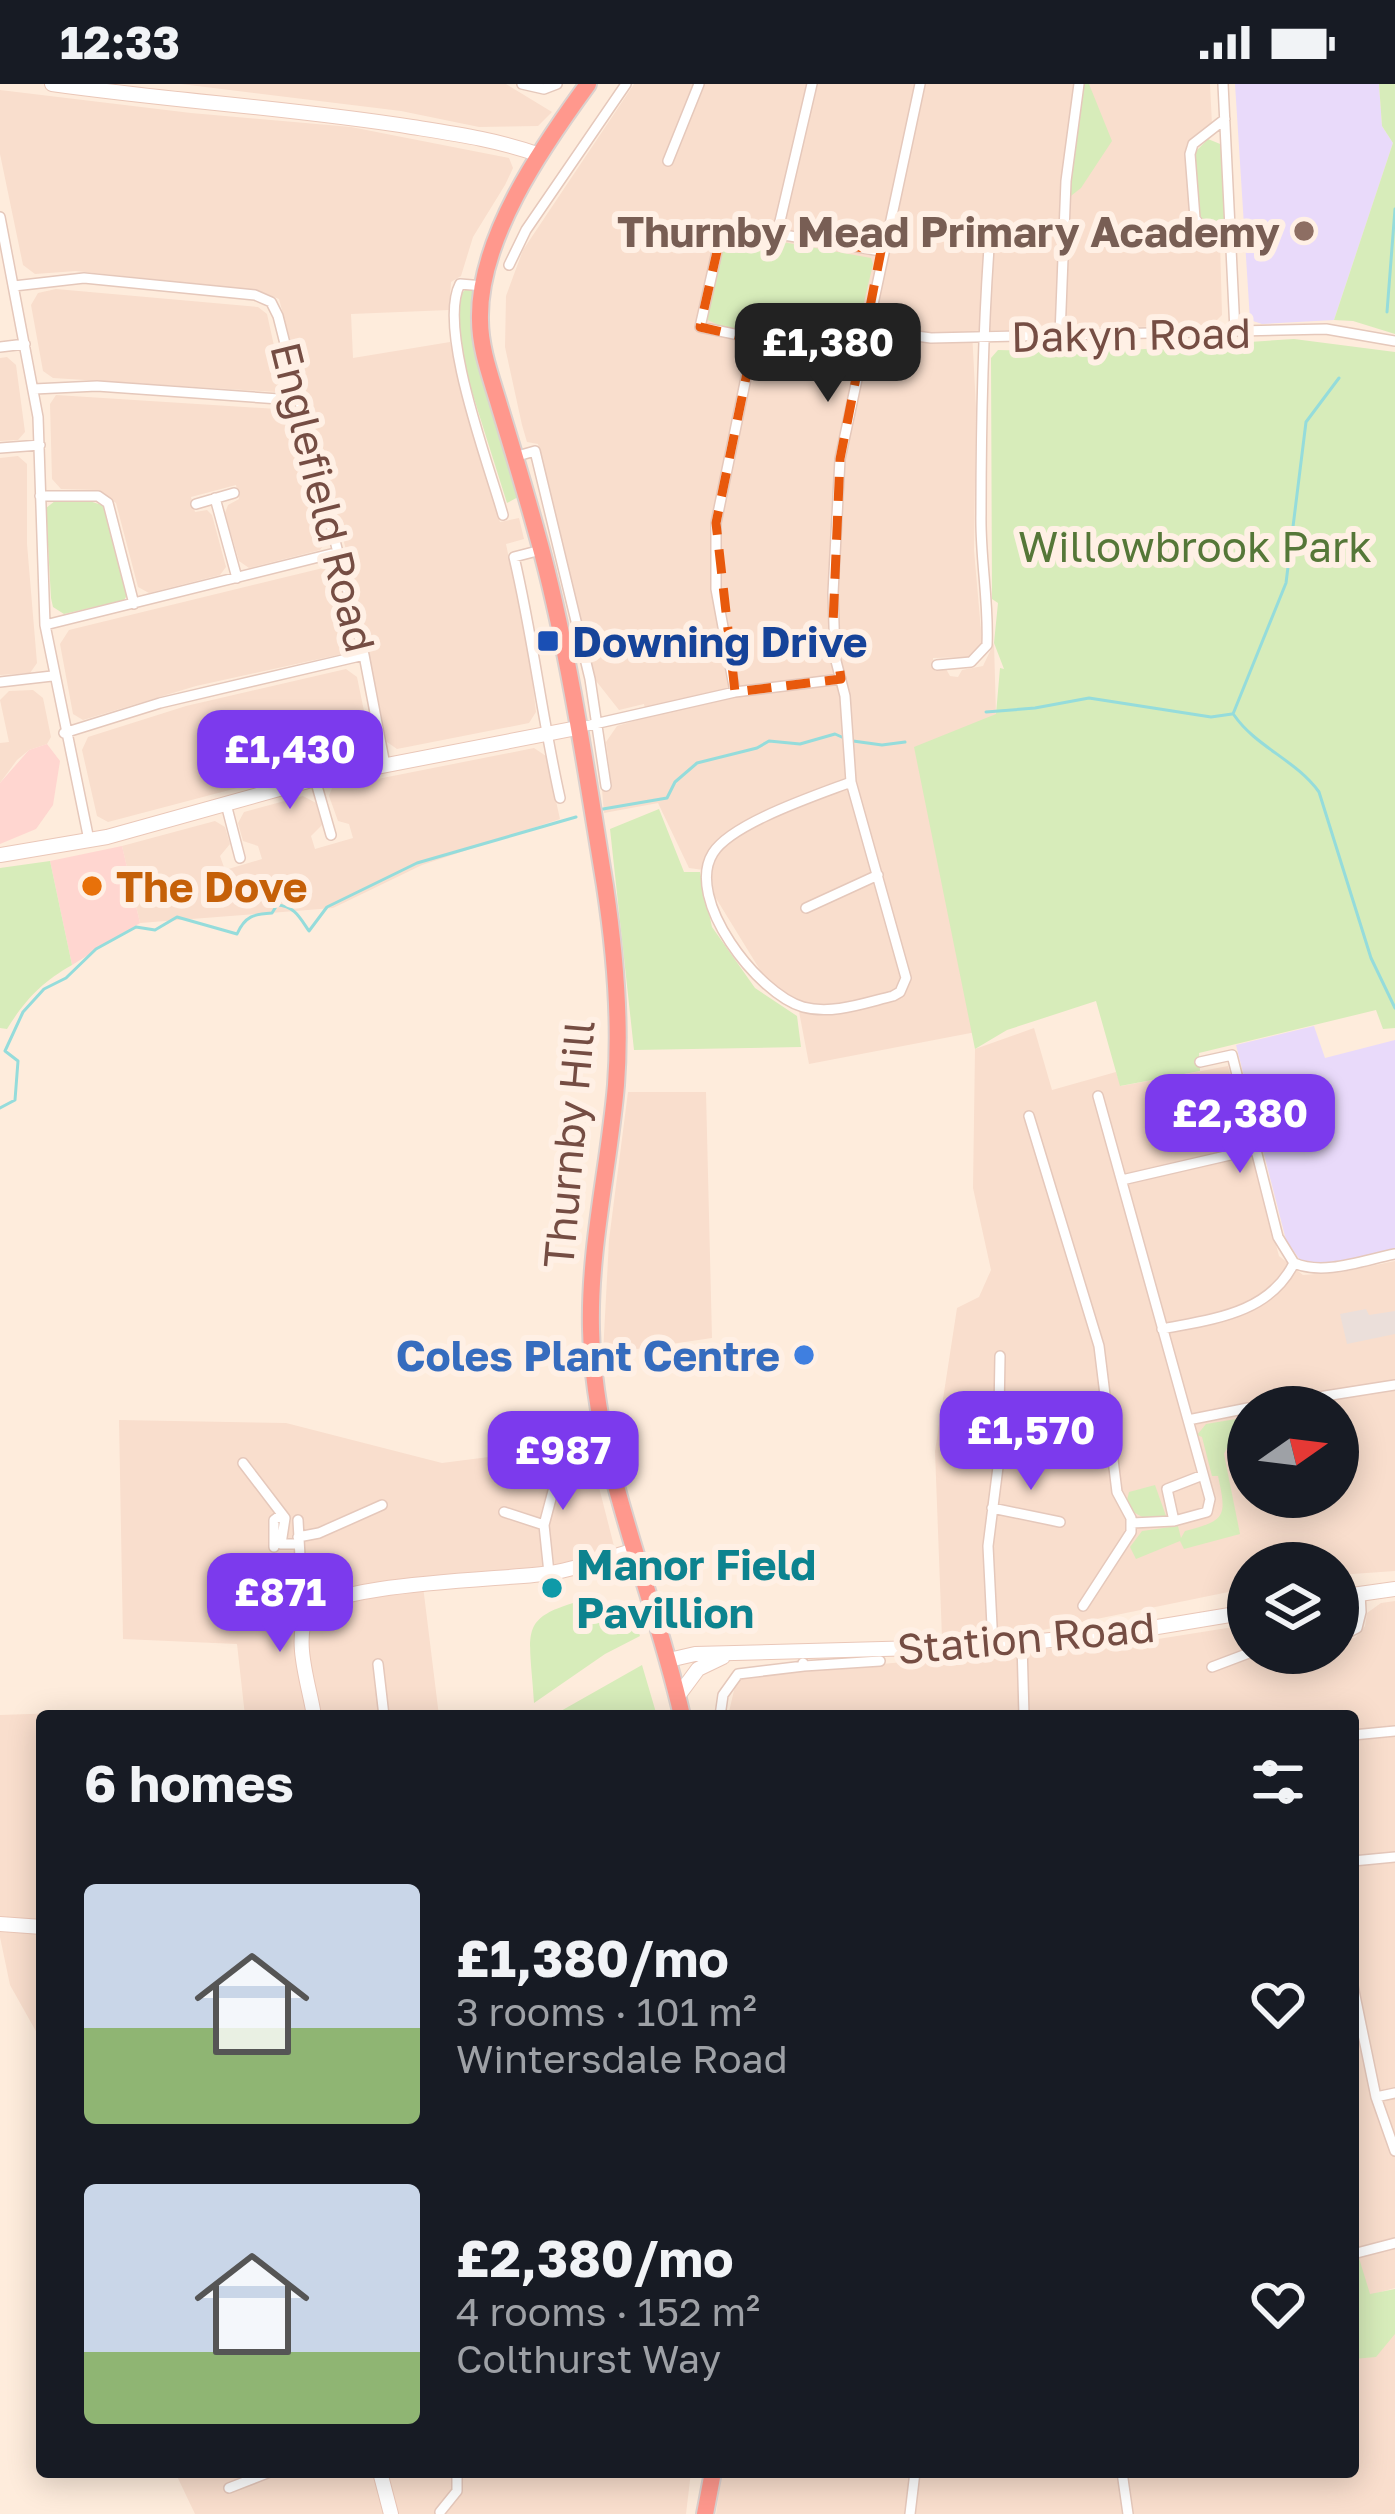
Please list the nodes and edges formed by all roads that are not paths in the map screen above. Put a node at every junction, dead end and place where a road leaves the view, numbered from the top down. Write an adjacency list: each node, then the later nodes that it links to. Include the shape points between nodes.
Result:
1 (52, 84): 11 (street)
2 (522, 84): 10 (street)
3 (588, 84): 13 (highway, Thurnby Hill)
4 (626, 84): 21 (street)
5 (699, 84): 14 (street)
6 (812, 84): 17 (street)
7 (920, 84): 20 (street)
8 (1079, 84): 26 (street, via 1065,182)
9 (1223, 84): 12 (street)
10 (555, 86)
11 (162, 92): 13 (street, via 351,116)
12 (1226, 119): 16 (street); 16 (street, via 1190,154 1195,218 1201,227)
13 (540, 155): 23 (highway, Thurnby Hill, via 506,219)
14 (668, 161)
15 (0, 217): 19 (street)
16 (1229, 232): 25 (street)
17 (777, 234): 20 (street); 28 (street, via 723,225 700,327)
18 (990, 234): 27 (street)
19 (3, 247): 22 (street)
20 (881, 251): 24 (street)
21 (509, 265)
22 (14, 286): 30 (street); 34 (street, Englefield Road, via 84,278 255,295 278,316)
23 (484, 286): 37 (highway, Thurnby Hill, via 482,339); 41 (street, via 456,290 459,359 502,512)
24 (866, 329): 27 (street, Dakyn Road); 32 (street)
25 (1235, 332): 26 (street, Dakyn Road); 29 (street, Dakyn Road, via 1326,329)
26 (1060, 334): 27 (street, Dakyn Road)
27 (982, 338): 49 (street, via 987,645 971,662)
28 (754, 339): 32 (street); 53 (street, via 716,523 716,589)
29 (1390, 340)
30 (26, 344): 31 (street); 33 (street)
31 (0, 347)
32 (860, 360): 51 (street, via 835,496 833,624)
33 (34, 389): 34 (street); 35 (street)
34 (296, 395): 44 (street, Englefield Road)
35 (40, 445): 36 (street); 39 (street)
36 (0, 448)
37 (514, 457): 41 (highway, Thurnby Hill); 54 (street, via 535,451)
38 (234, 493): 40 (street)
39 (40, 496): 46 (street, via 107,502); 47 (street)
40 (214, 499): 42 (street); 45 (street)
41 (527, 502): 43 (highway, Thurnby Hill)
42 (196, 504)
43 (541, 550): 55 (highway, Thurnby Hill); 57 (street, via 514,557)
44 (339, 552): 45 (street); 48 (street, Englefield Road)
45 (236, 578): 46 (street)
46 (134, 604): 47 (street)
47 (45, 625): 50 (street)
48 (364, 655): 56 (street); 58 (street, Englefield Road)
49 (937, 665)
50 (52, 676): 52 (street); 56 (street)
51 (841, 679): 53 (street); 60 (street)
52 (0, 682)
53 (735, 692): 54 (street)
54 (599, 724): 55 (street); 61 (street)
55 (577, 728): 57 (street); 101 (highway, Thurnby Hill, via 618,1024 592,1265 592,1355)
56 (64, 733): 65 (street)
57 (544, 734): 58 (street); 62 (street)
58 (385, 765): 59 (street)
59 (315, 779): 63 (street); 64 (street)
60 (851, 782): 68 (street); 68 (street, via 722,842 706,870 708,896 766,986 807,1008 843,1008 893,996 906,978)
61 (606, 786)
62 (560, 798)
63 (226, 804): 65 (street); 67 (street)
64 (331, 835)
65 (89, 840): 66 (street)
66 (0, 855)
67 (240, 858)
68 (878, 875): 69 (street)
69 (806, 908)
70 (1200, 1062): 73 (street, via 1232,1054)
71 (1098, 1096): 74 (street)
72 (1029, 1116): 97 (street, via 1099,1346 1117,1492)
73 (1256, 1149): 74 (street); 76 (street, via 1278,1237)
74 (1122, 1180): 77 (street)
75 (1395, 1254): 76 (street, via 1322,1268)
76 (1294, 1264): 77 (street, via 1257,1304)
77 (1162, 1329): 84 (street)
78 (1000, 1356): 79 (street)
79 (1000, 1371): 80 (street); 90 (street)
80 (1014, 1371)
81 (1395, 1385): 82 (street)
82 (1359, 1391)
83 (1227, 1413): 84 (street)
84 (1188, 1420): 86 (street)
85 (244, 1463): 92 (street)
86 (1203, 1475): 95 (street, via 1167,1489); 95 (street, via 1210,1509)
87 (554, 1491): 98 (street)
88 (1049, 1504): 93 (street)
89 (382, 1505): 99 (street)
90 (992, 1508): 93 (street); 112 (street)
91 (504, 1512): 98 (street)
92 (281, 1514): 99 (street, via 280,1544); 100 (street)
93 (1046, 1518): 96 (street)
94 (298, 1520): 99 (street)
95 (1174, 1521): 97 (street)
96 (1060, 1522)
97 (1132, 1523): 102 (street)
98 (544, 1525): 104 (street)
99 (298, 1540): 108 (street)
100 (274, 1547)
101 (632, 1551): 104 (street); 115 (highway, Thurnby Hill)
102 (1116, 1556): 103 (street); 107 (street)
103 (1130, 1564)
104 (549, 1573): 108 (street, via 357,1593)
105 (1395, 1588): 106 (street)
106 (1360, 1593): 110 (street)
107 (1083, 1606)
108 (313, 1608): 121 (street, via 303,1633)
109 (1227, 1615): 111 (street, Station Road)
110 (1359, 1622)
111 (1022, 1643): 112 (street, Station Road); 125 (street)
112 (993, 1646): 114 (street, Station Road)
113 (734, 1653): 114 (street, Station Road); 115 (street, Station Road); 120 (street, via 698,1669)
114 (803, 1659): 116 (street, Station Road); 124 (street, Station Road, via 738,1674)
115 (668, 1660): 120 (highway, Thurnby Hill)
116 (880, 1661)
117 (1227, 1661): 119 (street)
118 (378, 1664): 122 (street)
119 (1212, 1667)
120 (678, 1696): 123 (highway, Thurnby Hill)
121 (313, 1710)
122 (383, 1710)
123 (681, 1710)
124 (720, 1710)
125 (1024, 1710)
126 (1395, 1731): 127 (street)
127 (1359, 1734)
128 (1395, 1857): 129 (street)
129 (1359, 1860)
130 (1, 1924): 131 (street)
131 (36, 1927)
132 (1359, 2015): 134 (street)
133 (1395, 2093): 134 (street)
134 (1376, 2097): 135 (street)
135 (1395, 2151)
136 (1395, 2243): 137 (street)
137 (1359, 2252)
138 (255, 2478): 144 (street)
139 (382, 2478): 146 (street)
140 (457, 2478): 145 (street)
141 (712, 2478): 148 (highway)
142 (914, 2478): 149 (street)
143 (1123, 2478): 150 (street)
144 (229, 2488)
145 (440, 2513): 147 (street)
146 (391, 2514)
147 (424, 2514)
148 (705, 2514)
149 (910, 2514)
150 (1128, 2514)

